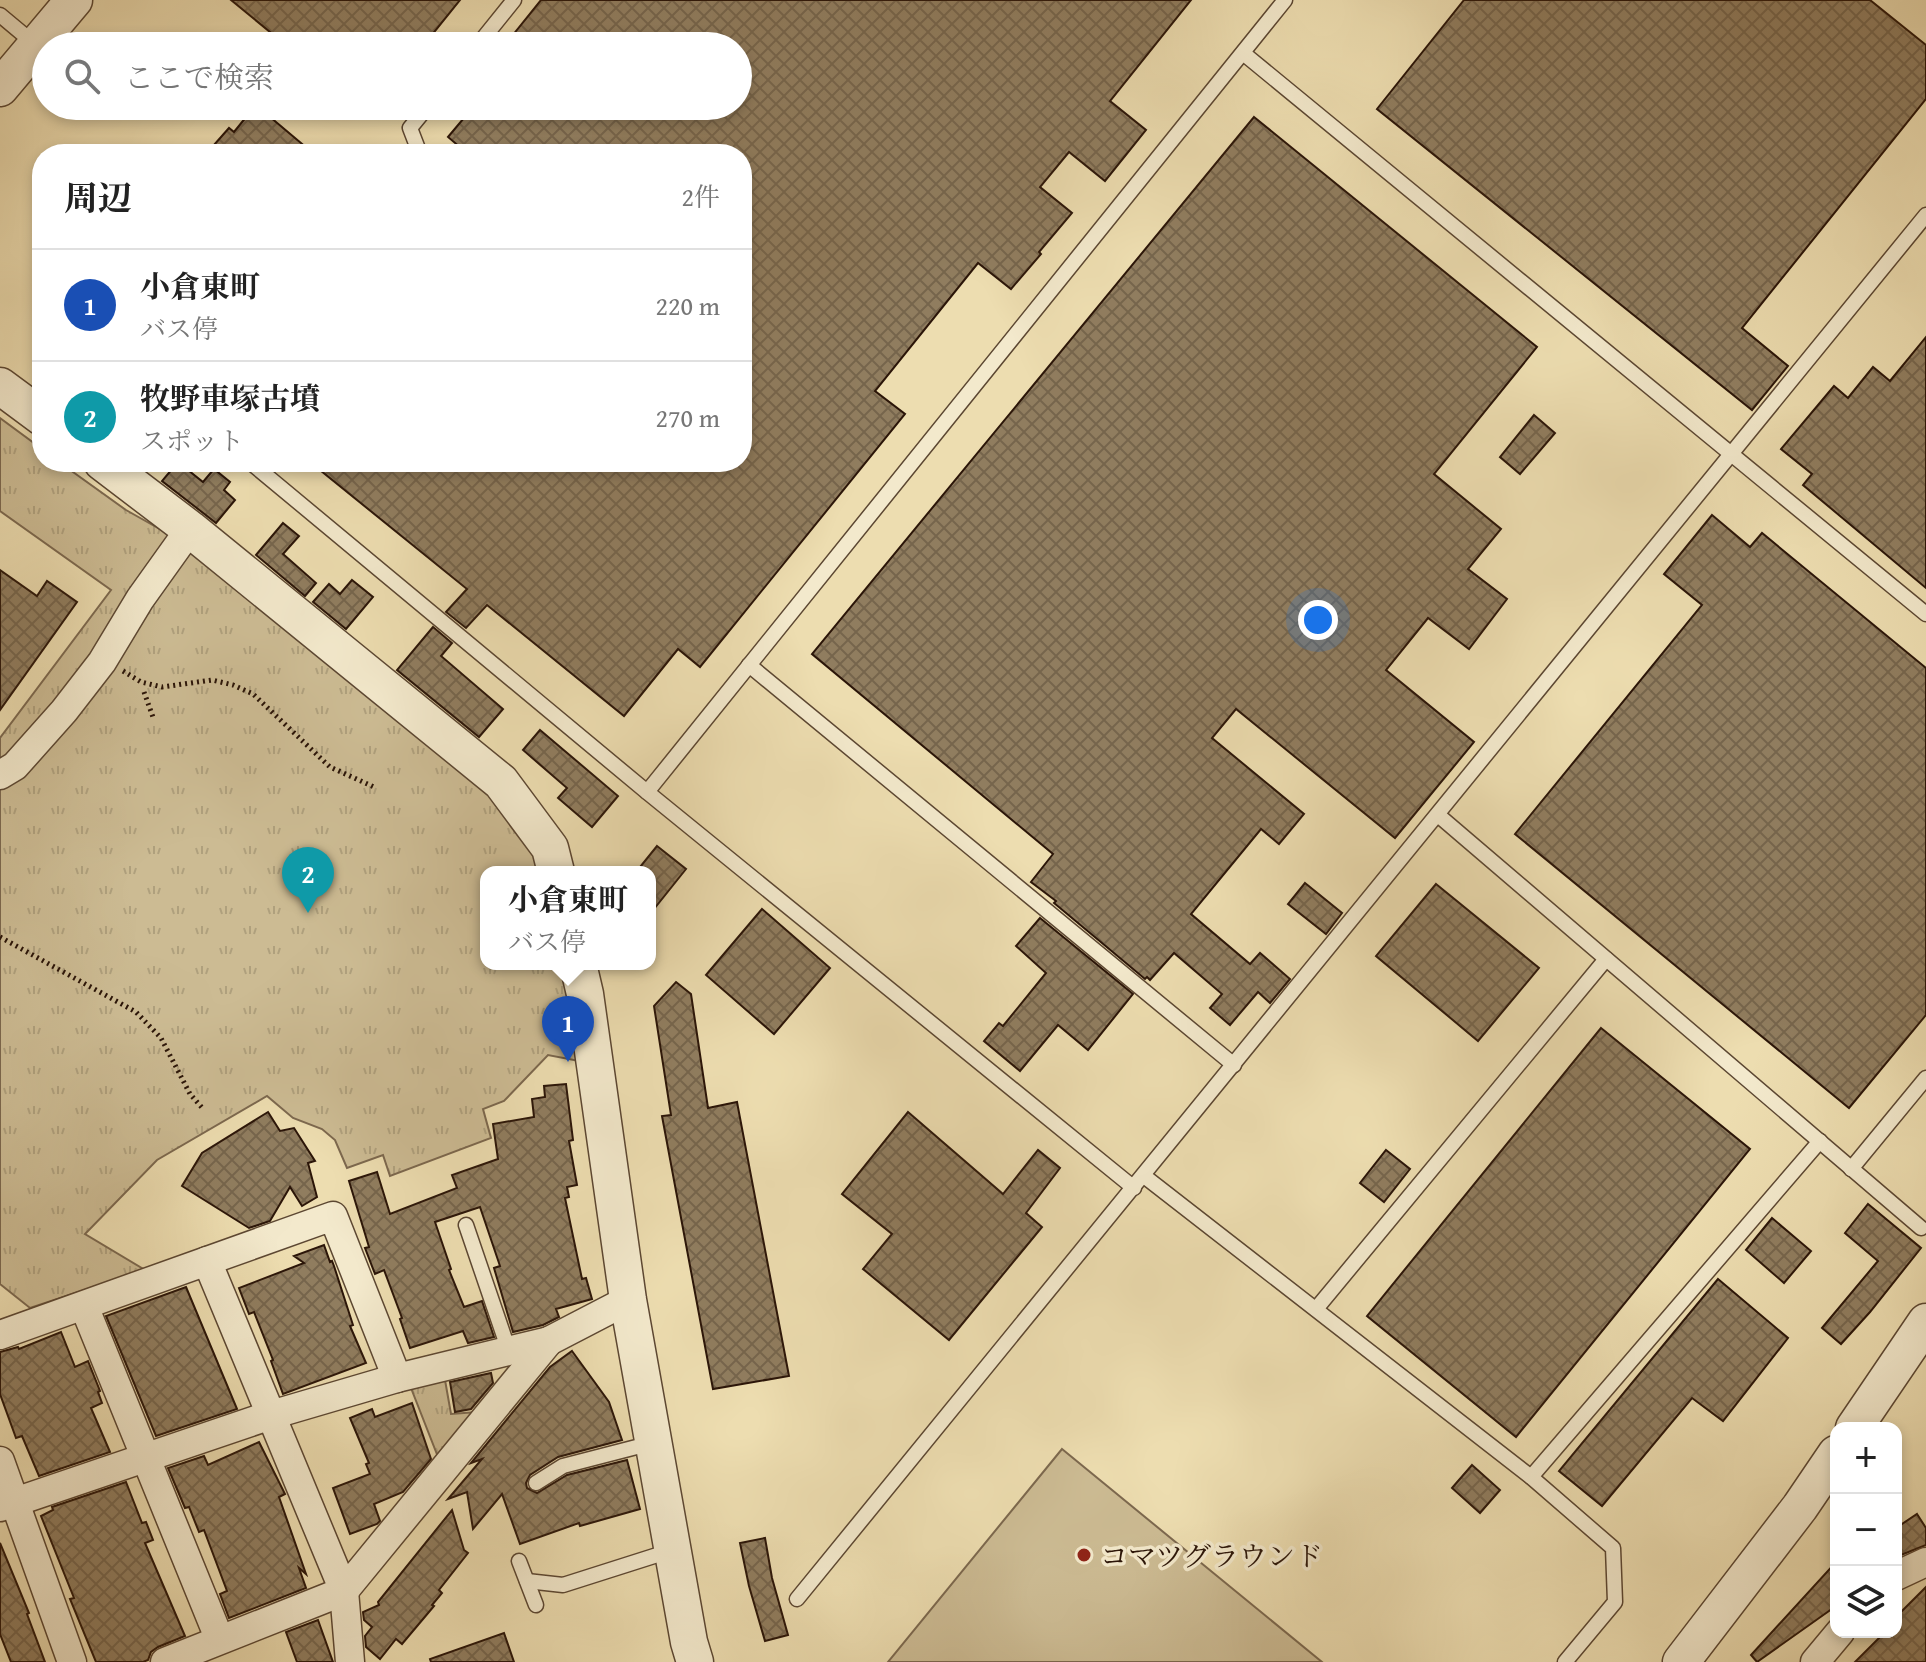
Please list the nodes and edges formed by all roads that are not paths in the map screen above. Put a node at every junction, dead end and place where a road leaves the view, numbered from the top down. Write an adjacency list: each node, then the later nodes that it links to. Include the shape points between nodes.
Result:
1 (74, 0): 5 (street)
2 (514, 0): 6 (lane)
3 (1285, 0): 9 (lane)
4 (0, 15): 7 (lane)
5 (47, 32)
6 (488, 32)
7 (32, 42)
8 (32, 50): 10 (street)
9 (1243, 53): 16 (lane); 21 (lane)
10 (0, 88)
11 (417, 120): 12 (lane, via 410,128)
12 (416, 144)
13 (1926, 215): 16 (lane)
14 (0, 386): 15 (street)
15 (32, 410)
16 (1731, 454): 20 (lane); 24 (lane)
17 (115, 472): 19 (street)
18 (262, 472): 23 (lane)
19 (190, 529): 22 (street, via 104,660 15,766); 25 (street, via 501,782 550,848)
20 (1926, 614)
21 (749, 665): 23 (lane); 28 (lane)
22 (0, 775)
23 (647, 792): 33 (lane)
24 (1438, 815): 26 (lane); 28 (lane)
25 (554, 866)
26 (1606, 959): 30 (lane); 39 (lane)
27 (579, 970): 37 (street)
28 (1234, 1065): 32 (lane)
29 (1926, 1078): 31 (lane)
30 (1820, 1141): 31 (lane); 51 (lane)
31 (1851, 1169): 35 (lane)
32 (1144, 1176): 33 (lane); 39 (lane)
33 (1134, 1188): 60 (lane)
34 (466, 1225): 43 (lane)
35 (1921, 1228)
36 (207, 1261): 38 (street); 44 (street, via 333,1216); 45 (street)
37 (628, 1300): 42 (street); 47 (street)
38 (84, 1306): 41 (street); 48 (street)
39 (1316, 1309): 51 (lane)
40 (1926, 1322): 46 (street)
41 (0, 1335)
42 (549, 1341): 43 (street); 59 (street)
43 (509, 1351): 44 (street)
44 (397, 1378): 45 (street)
45 (271, 1415): 48 (street); 59 (street)
46 (1858, 1422)
47 (653, 1443): 52 (lane, via 563,1466); 54 (street)
48 (146, 1458): 53 (street); 62 (street)
49 (0, 1461): 53 (street)
50 (1830, 1463): 69 (street)
51 (1531, 1477): 68 (lane, via 1613,1548 1615,1602)
52 (536, 1483)
53 (8, 1504): 64 (street)
54 (673, 1550): 58 (lane, via 563,1585); 67 (street)
55 (519, 1561): 58 (lane)
56 (1926, 1562): 57 (street)
57 (1902, 1573)
58 (527, 1581): 61 (lane)
59 (344, 1591): 62 (street); 66 (street)
60 (797, 1599)
61 (536, 1605)
62 (219, 1638): 65 (street)
63 (1835, 1638): 70 (street)
64 (72, 1662)
65 (165, 1662)
66 (350, 1662)
67 (695, 1662)
68 (1565, 1662)
69 (1681, 1662)
70 (1815, 1662)

